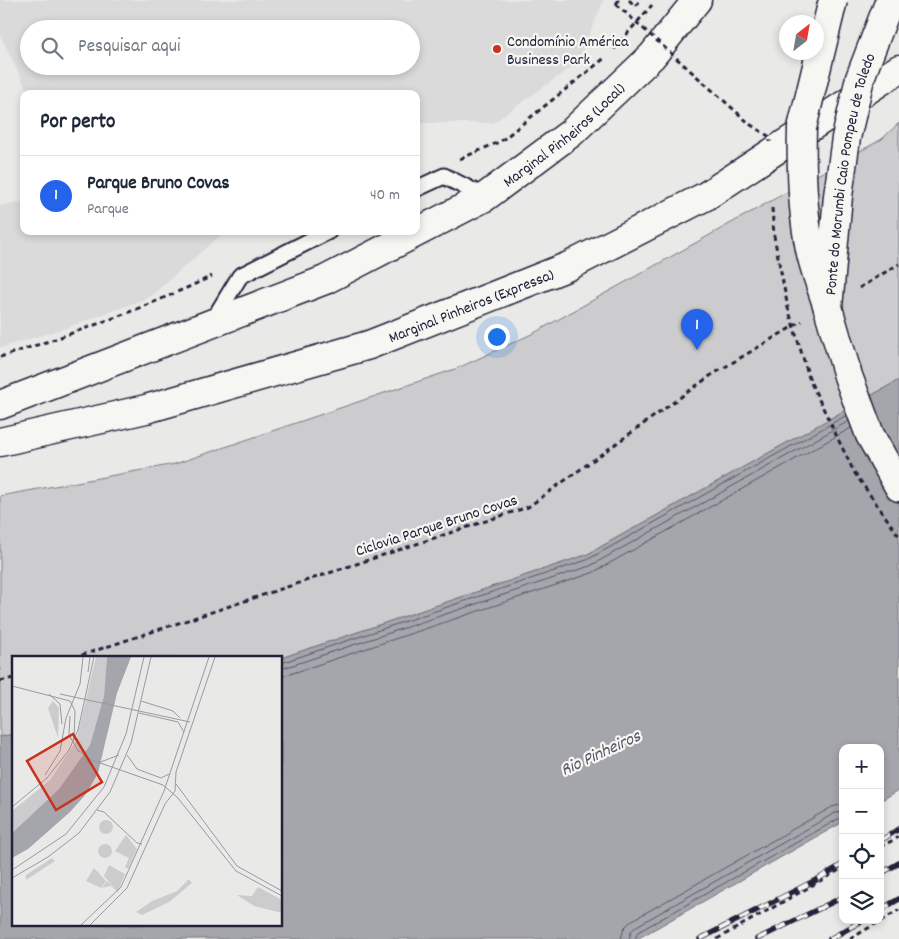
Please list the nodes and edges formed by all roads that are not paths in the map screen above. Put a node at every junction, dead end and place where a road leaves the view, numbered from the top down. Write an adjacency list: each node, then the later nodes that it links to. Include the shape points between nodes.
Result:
1 (697, 0): 6 (main road, Marginal Pinheiros (Local), via 652,56 571,134)
2 (833, 0): 10 (main road, bridge, via 802,128 804,201)
3 (890, 0): 10 (main road, Ponte do Morumbi Caio Pompeu de Toledo, bridge, via 860,78 846,138)
4 (899, 69): 13 (main road, Marginal Pinheiros (Expressa), via 706,196 569,266 369,345 146,409)
5 (420, 186): 6 (lane, via 444,176)
6 (485, 197): 7 (main road, Marginal Pinheiros (Local))
7 (420, 231)
8 (321, 235): 11 (lane, via 240,276)
9 (412, 235): 11 (main road, Marginal Pinheiros (Local), via 325,280)
10 (816, 314): 14 (main road, Ponte do Morumbi Caio Pompeu de Toledo, via 848,376 870,435)
11 (212, 322): 12 (main road, Marginal Pinheiros (Local))
12 (0, 404)
13 (0, 442)
14 (899, 487)

